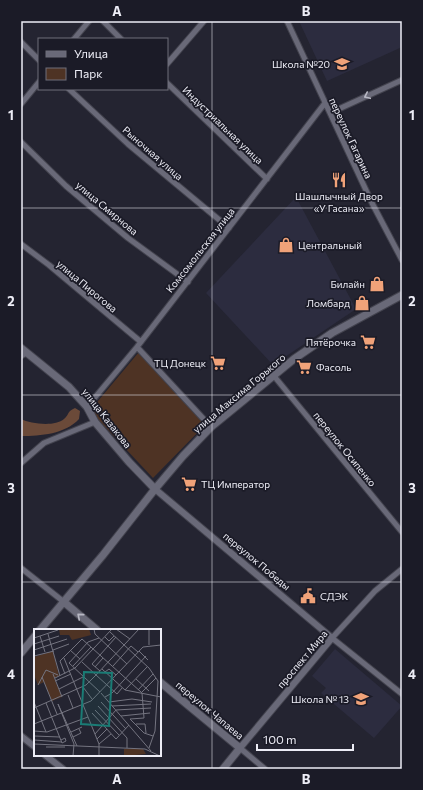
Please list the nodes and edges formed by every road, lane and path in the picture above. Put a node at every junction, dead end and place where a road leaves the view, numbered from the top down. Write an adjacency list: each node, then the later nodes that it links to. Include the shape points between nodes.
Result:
1 (89, 21): 5 (street)
2 (103, 21): 6 (street)
3 (204, 21): 9 (street)
4 (287, 21): 14 (street, переулок Гагарина)
5 (75, 38)
6 (120, 38)
7 (21, 42): 8 (street)
8 (38, 59)
9 (168, 63)
10 (402, 80): 16 (street, one-way to 16)
11 (38, 83): 15 (street)
12 (168, 84): 18 (street, Индустриальная улица)
13 (70, 90): 19 (street, Рыночная улица, via 128,144)
14 (325, 103): 16 (street, переулок Гагарина); 18 (street, Комсомольская улица)
15 (21, 104)
16 (330, 113): 21 (street, переулок Гагарина)
17 (21, 142): 22 (street, улица Смирнова, via 66,186 122,233)
18 (267, 179): 19 (street, Комсомольская улица)
19 (229, 228): 22 (street, Комсомольская улица)
20 (21, 244): 24 (street, улица Пирогова)
21 (402, 260)
22 (188, 282): 24 (street, Комсомольская улица)
23 (402, 296): 27 (main road, улица Максима Горького, via 332,333)
24 (141, 342): 25 (street, Комсомольская улица)
25 (137, 348): 28 (street, Комсомольская улица); 30 (street)
26 (23, 352): 28 (main road, улица Казакова, via 69,387)
27 (274, 376): 30 (main road, улица Максима Горького); 33 (street, переулок Осипенко)
28 (87, 407): 29 (main road, улица Казакова)
29 (95, 422): 31 (street, via 44,443); 32 (main road, улица Казакова)
30 (211, 427): 32 (main road, улица Максима Горького)
31 (21, 463)
32 (155, 488): 36 (main road, улица Максима Горького); 40 (street, переулок Победы)
33 (402, 532)
34 (21, 568): 36 (street)
35 (402, 569): 40 (street, проспект Мира, via 375,591)
36 (64, 602): 37 (main road, улица Максима Горького); 38 (main road, one-way to 36)
37 (41, 629)
38 (96, 629)
39 (34, 637): 41 (main road)
40 (332, 638): 43 (street, переулок Победы); 46 (street, проспект Мира)
41 (21, 653)
42 (161, 683): 46 (main road, переулок Чапаева)
43 (402, 694)
44 (21, 736): 45 (street)
45 (34, 746)
46 (240, 748): 49 (main road, проспект Мира); 50 (street, переулок Чапаева)
47 (46, 756): 48 (street)
48 (63, 769)
49 (223, 769)
50 (266, 769)

